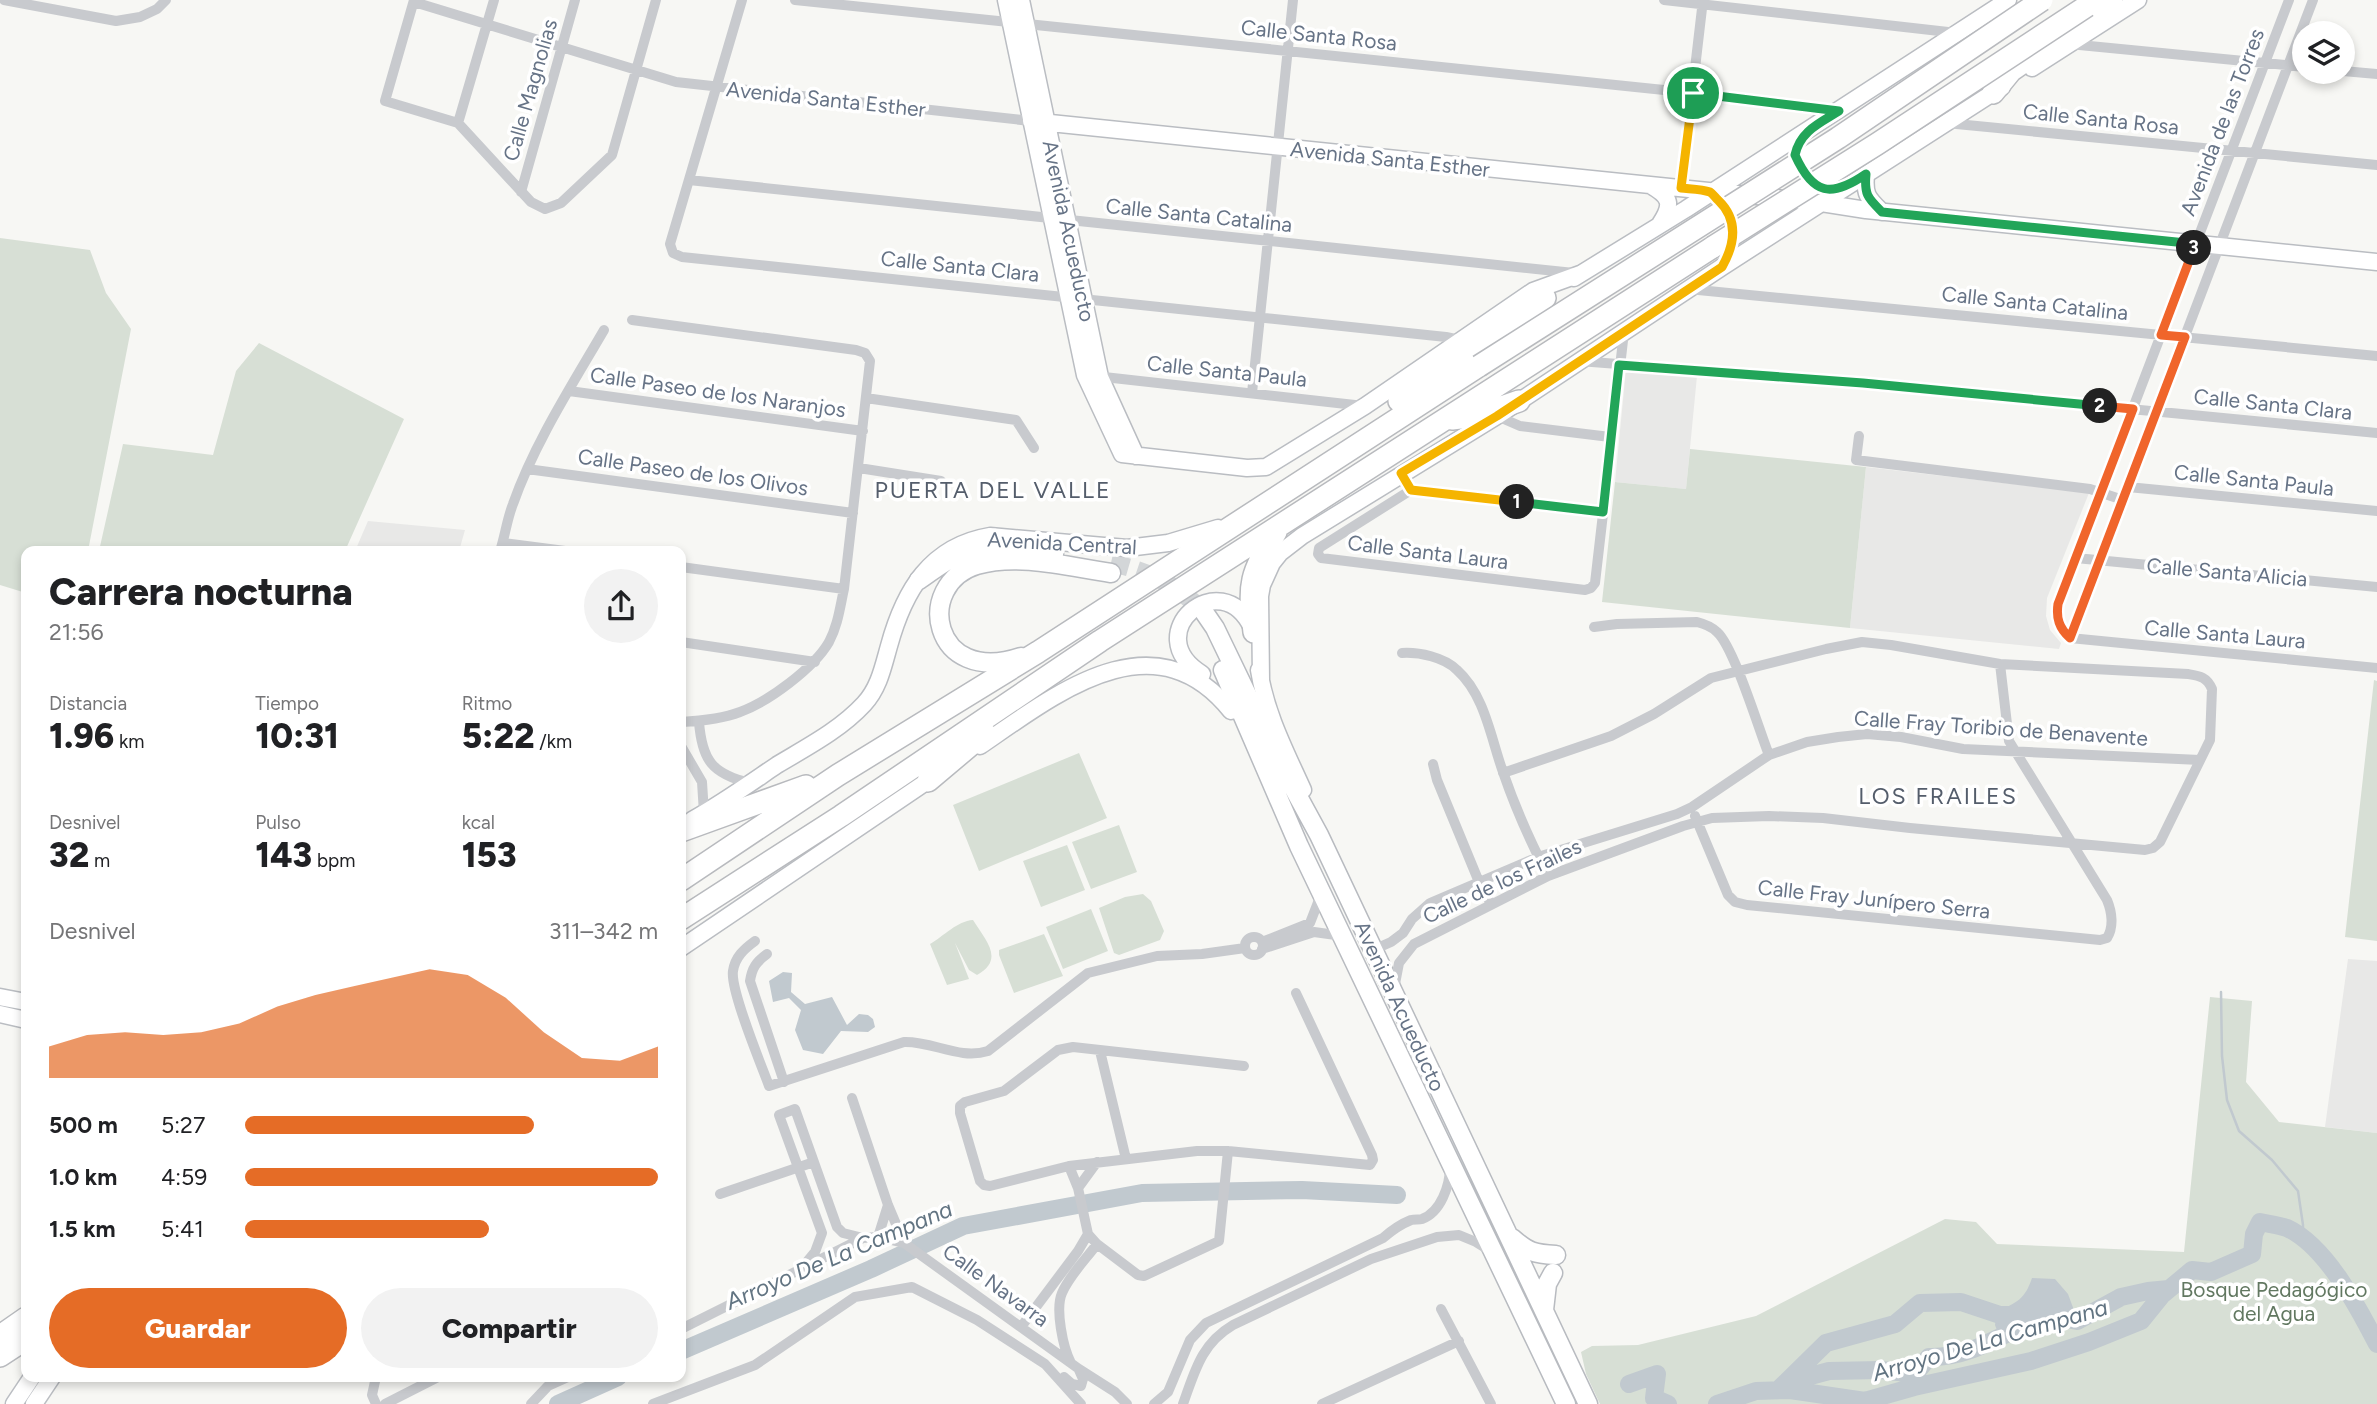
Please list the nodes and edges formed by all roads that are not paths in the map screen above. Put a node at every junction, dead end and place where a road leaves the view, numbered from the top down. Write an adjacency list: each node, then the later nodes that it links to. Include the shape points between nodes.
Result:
1 (4, 0): 2 (street, via 116,21 140,17)
2 (166, 0)
3 (495, 0): 22 (street)
4 (576, 0): 25 (street, Calle Magnolias)
5 (656, 0): 30 (street)
6 (742, 0): 33 (street)
7 (795, 0): 21 (street, Calle Santa Rosa)
8 (1006, 0): 21 (main road, Avenida Acueducto)
9 (1021, 0): 21 (main road, Avenida Acueducto)
10 (1293, 0): 26 (street)
11 (1664, 0): 19 (street)
12 (2008, 0): 23 (main road)
13 (2042, 0): 93 (highway, bridge, via 1827,145)
14 (2112, 0): 35 (highway, via 2011,71)
15 (2138, 0): 24 (main road)
16 (2289, 0): 27 (street, Avenida de las Torres)
17 (2313, 0): 28 (street, Avenida de las Torres)
18 (414, 1): 22 (street, Avenida Santa Esther); 38 (street, via 385,101)
19 (1702, 2): 23 (street); 34 (street)
20 (2092, 3): 87 (highway, bridge)
21 (1018, 23): 26 (street, Calle Santa Rosa); 37 (main road, Avenida Acueducto)
22 (487, 26): 25 (street, Avenida Santa Esther); 38 (street)
23 (1958, 33): 36 (main road)
24 (2069, 44): 27 (street); 35 (main road)
25 (562, 48): 30 (street, Avenida Santa Esther); 51 (street, Calle Magnolias)
26 (1288, 51): 34 (street, Calle Santa Rosa); 41 (street)
27 (2265, 63): 28 (street); 42 (street, Avenida de las Torres)
28 (2288, 65): 29 (street); 43 (street, Avenida de las Torres)
29 (2292, 65)
30 (636, 70): 33 (street, Avenida Santa Esther); 51 (street, via 612,155 553,207 535,205)
31 (2355, 72): 32 (street)
32 (2377, 74)
33 (716, 87): 37 (street, Avenida Santa Esther); 47 (street)
34 (1693, 93): 36 (street, Calle Santa Rosa); 49 (street)
35 (1993, 93): 39 (main road)
36 (1839, 111): 40 (main road)
37 (1039, 122): 41 (main road, Avenida Santa Esther); 56 (main road, Avenida Acueducto)
38 (458, 123): 51 (street)
39 (1946, 123): 42 (street, Calle Santa Rosa); 46 (main road)
40 (1807, 131): 44 (main road); 52 (main road)
41 (1278, 148): 48 (main road, Avenida Santa Esther); 59 (street)
42 (2232, 150): 43 (street, Calle Santa Rosa); 60 (street, Avenida de las Torres)
43 (2255, 153): 45 (street, Calle Santa Rosa); 61 (street, Avenida de las Torres)
44 (1795, 155): 50 (main road, via 1811,182); 53 (main road, via 1799,181)
45 (2377, 164)
46 (1866, 174): 50 (main road); 55 (main road, via 1869,199)
47 (690, 180): 56 (street, Calle Santa Catalina); 66 (street, Calle Santa Clara, via 670,244 673,253 682,257)
48 (1650, 185): 49 (main road, Avenida Santa Esther); 57 (main road, via 1669,202)
49 (1681, 188): 52 (main road, Avenida Santa Esther)
50 (1844, 188): 53 (main road)
51 (521, 192)
52 (1710, 192): 53 (main road, Avenida Santa Esther); 54 (main road); 58 (main road, via 1730,215)
53 (1821, 204): 55 (main road, Avenida Santa Esther); 63 (main road)
54 (1686, 209): 57 (main road); 58 (main road, via 1695,206 1715,213 1727,224)
55 (1882, 212): 60 (main road, Avenida Santa Esther)
56 (1060, 220): 59 (street, Calle Santa Catalina); 66 (main road, Avenida Acueducto)
57 (1659, 226): 64 (main road)
58 (1733, 240): 63 (main road)
59 (1268, 242): 64 (street, Calle Santa Catalina); 68 (street)
60 (2196, 244): 61 (main road, Avenida Santa Esther); 72 (street, Avenida de las Torres)
61 (2219, 247): 62 (main road, Avenida Santa Esther); 73 (street, Avenida de las Torres)
62 (2377, 262)
63 (1722, 267): 65 (main road)
64 (1580, 274): 67 (main road); 74 (main road, via 1533,291)
65 (1688, 289): 71 (main road); 72 (street, Calle Santa Catalina)
66 (1076, 297): 68 (street, Calle Santa Clara); 78 (main road, Avenida Acueducto)
67 (1545, 298): 93 (highway, via 1392,407)
68 (1260, 318): 74 (street, Calle Santa Clara); 80 (street)
69 (632, 320): 81 (street, via 865,353 870,361)
70 (604, 330): 79 (street)
71 (1624, 332): 76 (main road); 77 (street)
72 (2161, 335): 73 (street, Calle Santa Catalina); 84 (street, Avenida de las Torres)
73 (2185, 337): 75 (street, Calle Santa Catalina); 85 (street, Avenida de las Torres)
74 (1460, 340): 83 (main road)
75 (2377, 356)
76 (1578, 361): 77 (street, Calle Santa Clara); 82 (main road)
77 (1619, 365): 84 (street, Calle Santa Clara); 91 (street)
78 (1093, 376): 80 (street, Calle Santa Paula); 83 (main road, Avenida Acueducto, via 1129,455 1253,469 1270,465)
79 (569, 391): 88 (street, Calle Paseo de los Naranjos); 95 (street)
80 (1252, 393): 83 (street, Calle Santa Paula)
81 (866, 398): 88 (street); 92 (street, Calle Paseo de los Naranjos, via 1016,421)
82 (1519, 401): 86 (main road); 87 (highway, via 1476,416)
83 (1365, 406)
84 (2133, 409): 85 (street, Calle Santa Clara); 100 (street, Avenida de las Torres)
85 (2157, 411): 89 (street, Calle Santa Clara); 98 (street, Avenida de las Torres)
86 (1497, 416): 91 (street, via 1520,426); 96 (main road)
87 (1447, 419): 106 (highway)
88 (863, 432): 94 (street)
89 (2377, 433)
90 (1859, 436): 100 (street, via 1856,460)
91 (1610, 437): 103 (street)
92 (1034, 447)
93 (1347, 451): 105 (highway)
94 (859, 468): 97 (street); 104 (street)
95 (527, 469): 104 (street, Calle Paseo de los Olivos); 107 (street)
96 (1401, 473): 99 (street); 125 (main road, via 1302,536 1272,563 1260,596)
97 (941, 481)
98 (2128, 487): 101 (street, Avenida de las Torres); 102 (street, Calle Santa Paula)
99 (1411, 490): 103 (street); 103 (street, Calle Santa Laura, via 1320,548 1318,554 1321,558 1585,590 1595,583)
100 (2100, 492): 101 (street); 108 (street, Avenida de las Torres)
101 (2123, 500): 109 (street, Avenida de las Torres)
102 (2377, 511)
103 (1603, 512)
104 (853, 513): 113 (street)
105 (1238, 521): 111 (main road, Avenida Central, via 1147,547 1108,548 1013,537 970,539 943,554); 118 (highway)
106 (1280, 526): 115 (highway, via 1252,581); 123 (highway)
107 (501, 546)
108 (2076, 558): 109 (street, Calle Santa Alicia); 116 (street, Avenida de las Torres, via 2057,614)
109 (2100, 560): 112 (street, Calle Santa Alicia); 116 (street, Avenida de las Torres)
110 (686, 568): 113 (street)
111 (919, 580): 118 (main road, via 954,556 985,548 1022,549 1111,568 1001,561 975,566 953,579 940,614 945,640 953,650 989,664); 140 (main road, Avenida Central, via 896,620 881,675 867,701 838,727)
112 (2377, 587)
113 (844, 589): 120 (street, via 829,642)
114 (1594, 627): 124 (street, via 1697,622 1719,633)
115 (1254, 632): 125 (main road); 126 (main road, via 1238,609 1216,601 1193,608 1179,628 1184,660 1213,682)
116 (2070, 638): 122 (street, Calle Santa Laura)
117 (686, 643): 120 (street)
118 (1038, 652): 137 (highway)
119 (1402, 653): 136 (street, via 1416,653 1457,669 1478,700)
120 (815, 662): 128 (street, via 779,691 740,712)
121 (2000, 664): 124 (street, via 1862,642); 129 (street, via 2009,741); 132 (street, via 2202,676 2209,681 2213,696 2210,740)
122 (2377, 668)
123 (1054, 672): 138 (highway); 155 (highway)
124 (1738, 672): 131 (street); 136 (street, via 1712,678 1611,736)
125 (1261, 680): 146 (main road, via 1275,728)
126 (1231, 711): 138 (main road, via 1212,689 1184,673 1150,665 1122,667 1065,691); 139 (main road)
127 (686, 722): 128 (street)
128 (699, 722): 133 (street)
129 (2016, 752): 131 (street, Calle Fray Toribio de Benavente, via 1867,734 1807,742); 132 (street, Calle Fray Toribio de Benavente); 147 (street)
130 (686, 754): 135 (street)
131 (1769, 755): 141 (street, Calle Fray Toribio de Benavente)
132 (2200, 760): 147 (street, Calle de los Frailes, via 2153,848)
133 (709, 761): 135 (street); 140 (street, via 717,771)
134 (1433, 764): 151 (street)
135 (696, 770): 142 (street, via 702,782)
136 (1503, 773): 148 (street)
137 (838, 775): 145 (highway); 150 (highway)
138 (928, 781): 152 (main road)
139 (1272, 782): 146 (main road, Avenida Acueducto, via 1199,615 1215,628); 153 (main road, Avenida Acueducto)
140 (750, 783): 142 (main road, Avenida Central)
141 (1692, 807): 143 (street, Calle Fray Junípero Serra); 148 (street, Calle de los Frailes)
142 (704, 813): 144 (main road, Avenida Central)
143 (1697, 822): 147 (street, Calle de los Frailes, via 1769,816 1823,818); 147 (street, Calle Fray Junípero Serra, via 1735,902 2107,938 2111,932 2107,900); 149 (street, Calle de los Frailes)
144 (686, 826)
145 (686, 827)
146 (1319, 835): 161 (main road, Avenida Acueducto)
147 (2071, 844)
148 (1538, 857): 149 (street); 151 (street, Calle de los Frailes)
149 (1548, 876): 154 (street, Calle de los Frailes)
150 (686, 877)
151 (1479, 882): 154 (street); 161 (street, Calle de los Frailes, via 1430,903 1402,933)
152 (765, 891): 157 (main road); 160 (main road)
153 (1322, 892): 156 (street); 158 (main road, Avenida Acueducto)
154 (1491, 904): 163 (street, Calle de los Frailes, via 1414,944 1399,963)
155 (686, 918)
156 (1312, 927): 158 (street); 171 (street, via 1262,946 1257,938 1251,938 1245,948 1157,956 1088,973 988,1051 978,1054 904,1042)
157 (686, 936)
158 (1343, 936): 175 (main road, Avenida Acueducto)
159 (755, 942): 171 (street, via 736,960 733,982 769,1086)
160 (686, 945)
161 (1373, 950): 163 (main road, Avenida Acueducto)
162 (767, 954): 171 (street, via 752,969 750,981)
163 (1394, 992): 184 (main road, Avenida Acueducto)
164 (1296, 993): 173 (street, via 1373,1160 1370,1165)
165 (0, 997): 166 (main road)
166 (21, 1001)
167 (0, 1014): 168 (main road)
168 (21, 1019)
169 (1100, 1051): 170 (street); 174 (street); 178 (street, via 1065,1047 1004,1091 960,1106 984,1185)
170 (1244, 1066)
171 (785, 1082)
172 (852, 1098): 182 (street)
173 (1228, 1151): 174 (street); 187 (street, via 1219,1241 1151,1274 1138,1275)
174 (1126, 1159): 177 (street)
175 (1450, 1161): 189 (main road, Avenida Acueducto); 190 (street, via 1446,1192 1417,1225)
176 (814, 1162): 179 (street); 179 (street, via 794,1109 779,1115); 186 (street, via 837,1227)
177 (1097, 1162): 178 (street); 180 (street)
178 (1069, 1166): 180 (street)
179 (797, 1168): 181 (street); 191 (street, via 822,1233 815,1252)
180 (1079, 1193): 183 (street)
181 (720, 1194)
182 (887, 1205): 185 (street); 188 (street)
183 (1087, 1234): 187 (street); 199 (street)
184 (1508, 1234): 194 (main road, Avenida Acueducto); 194 (main road, via 1526,1250 1554,1264)
185 (878, 1237): 186 (street, Calle Navarra); 188 (street, Calle Navarra)
186 (863, 1238): 191 (street, Calle Navarra)
187 (1097, 1244): 205 (street, via 1059,1302 1065,1352)
188 (910, 1247): 195 (street, Calle Navarra)
189 (1494, 1254): 192 (street, via 1450,1234 1371,1259); 223 (main road, Avenida Acueducto)
190 (1324, 1265): 192 (street); 219 (street, via 1206,1323 1190,1340 1168,1392)
191 (801, 1267): 198 (street, Calle Navarra)
192 (1330, 1279): 220 (street, via 1222,1332 1203,1353)
193 (1441, 1309): 201 (street)
194 (1544, 1310): 224 (main road, Avenida Acueducto)
195 (1007, 1317): 196 (street, via 976,1302); 199 (street, Calle Navarra)
196 (977, 1320): 204 (street, Calle Navarra); 216 (street, Calle Navarra, via 912,1287 855,1297 755,1365)
197 (21, 1321): 200 (highway)
198 (686, 1326)
199 (1021, 1327): 205 (street, Calle Navarra)
200 (0, 1336)
201 (1459, 1341): 221 (street); 222 (street)
202 (21, 1342): 203 (highway)
203 (0, 1356)
204 (1045, 1364): 205 (street, via 1079,1386 1083,1379); 217 (street, Calle Navarra)
205 (1076, 1367): 218 (street, Calle Navarra)
206 (29, 1382): 211 (main road)
207 (49, 1382): 212 (main road)
208 (375, 1382): 213 (street, via 372,1395)
209 (428, 1382): 214 (street)
210 (556, 1382): 215 (street)
211 (14, 1404)
212 (34, 1404)
213 (376, 1404)
214 (385, 1404)
215 (531, 1404)
216 (653, 1404)
217 (1081, 1404)
218 (1127, 1404)
219 (1154, 1404)
220 (1183, 1404)
221 (1322, 1404)
222 (1491, 1404)
223 (1566, 1404)
224 (1588, 1404)

